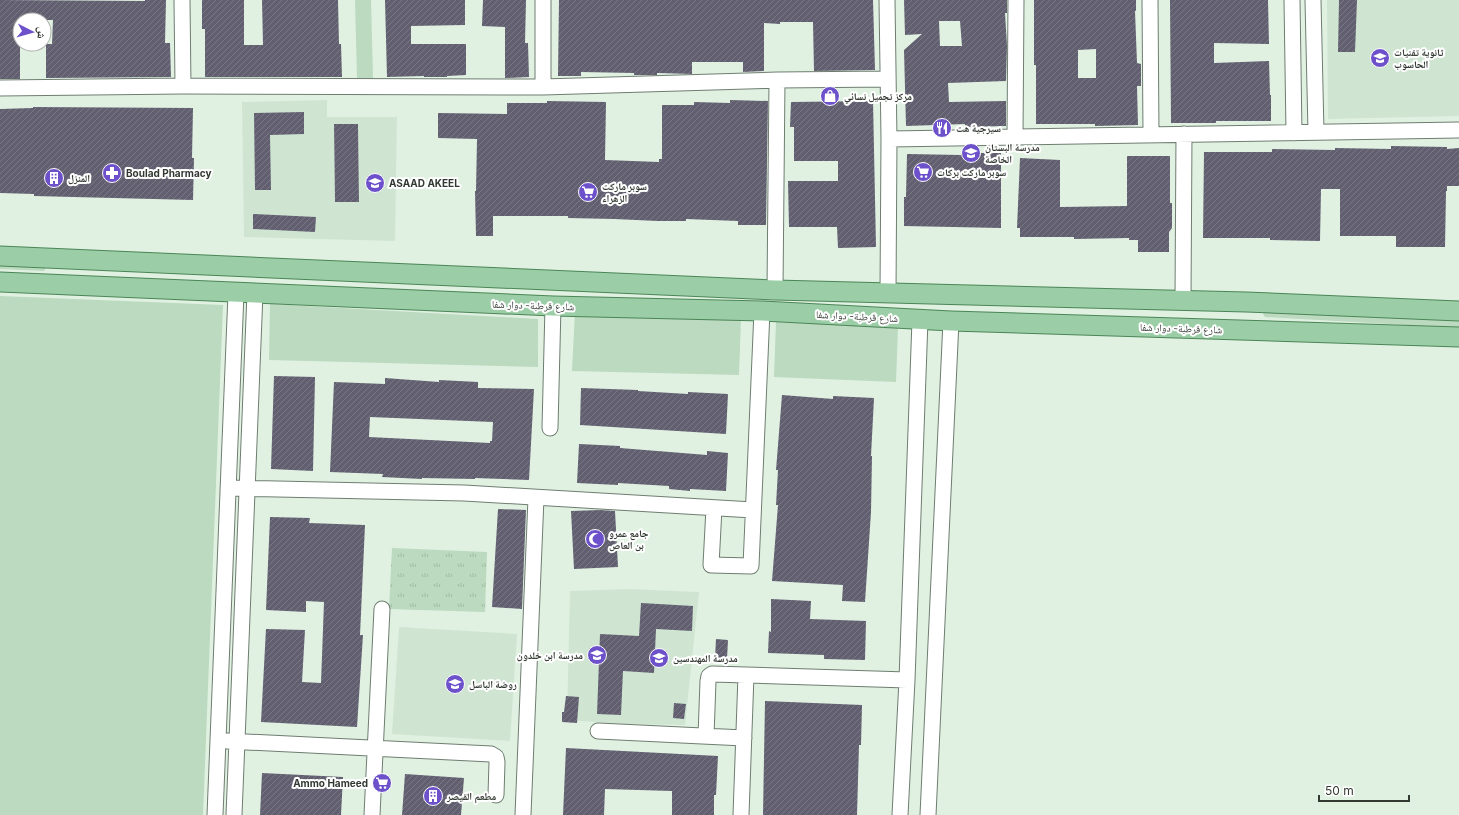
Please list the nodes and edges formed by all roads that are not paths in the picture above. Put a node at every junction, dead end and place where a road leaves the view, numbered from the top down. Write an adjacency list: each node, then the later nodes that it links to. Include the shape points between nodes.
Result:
1 (182, 0): 10 (street)
2 (543, 0): 11 (street)
3 (887, 0): 8 (street)
4 (1016, 0): 18 (street)
5 (1150, 0): 17 (street)
6 (1292, 0): 14 (street)
7 (1313, 0): 15 (street)
8 (888, 79): 9 (street); 19 (street)
9 (777, 80): 11 (street); 25 (street)
10 (183, 86): 11 (street); 12 (street)
11 (543, 87)
12 (0, 88)
13 (1459, 130): 15 (street)
14 (1294, 132): 15 (street); 16 (street)
15 (1316, 132)
16 (1184, 134): 17 (street); 29 (street)
17 (1151, 135): 18 (street)
18 (1015, 137): 19 (street)
19 (889, 139): 28 (street)
20 (0, 256): 21 (main road)
21 (71, 260): 23 (main road); 24 (main road)
22 (0, 282): 24 (main road, شارع قرطبة- دوار شفا)
23 (646, 284): 25 (main road); 32 (main road)
24 (70, 286): 26 (main road, شارع قرطبة- دوار شفا)
25 (775, 290): 28 (main road)
26 (236, 293): 27 (main road, شارع قرطبة- دوار شفا); 40 (street)
27 (255, 293): 31 (main road, شارع قرطبة- دوار شفا); 41 (street)
28 (888, 293): 29 (main road)
29 (1183, 300): 30 (main road)
30 (1246, 302): 34 (main road); 37 (main road)
31 (553, 306): 32 (main road, شارع قرطبة- دوار شفا); 39 (street)
32 (646, 309): 33 (main road, شارع قرطبة- دوار شفا)
33 (762, 311): 35 (main road, شارع قرطبة- دوار شفا); 44 (street)
34 (1459, 311)
35 (920, 320): 36 (main road, شارع قرطبة- دوار شفا); 47 (street)
36 (951, 321): 37 (main road, شارع قرطبة- دوار شفا); 61 (street)
37 (1244, 330): 38 (main road, شارع قرطبة- دوار شفا)
38 (1459, 337)
39 (550, 428)
40 (228, 488): 41 (street); 51 (street)
41 (247, 488): 42 (street, via 464,493); 52 (street)
42 (536, 498): 43 (street); 58 (street)
43 (714, 508): 44 (street); 44 (street, via 711,564 751,566)
44 (753, 510)
45 (382, 609): 53 (street)
46 (746, 675): 47 (street); 49 (street, via 710,676); 50 (street)
47 (907, 680): 60 (street)
48 (598, 731): 49 (street)
49 (706, 736): 50 (street)
50 (744, 738): 59 (street)
51 (218, 740): 52 (street); 55 (street)
52 (237, 742): 53 (street); 56 (street)
53 (375, 748): 54 (street, via 491,754 496,757 497,762); 57 (street)
54 (496, 795)
55 (215, 815)
56 (234, 815)
57 (372, 815)
58 (523, 815)
59 (741, 815)
60 (900, 815)
61 (928, 815)

